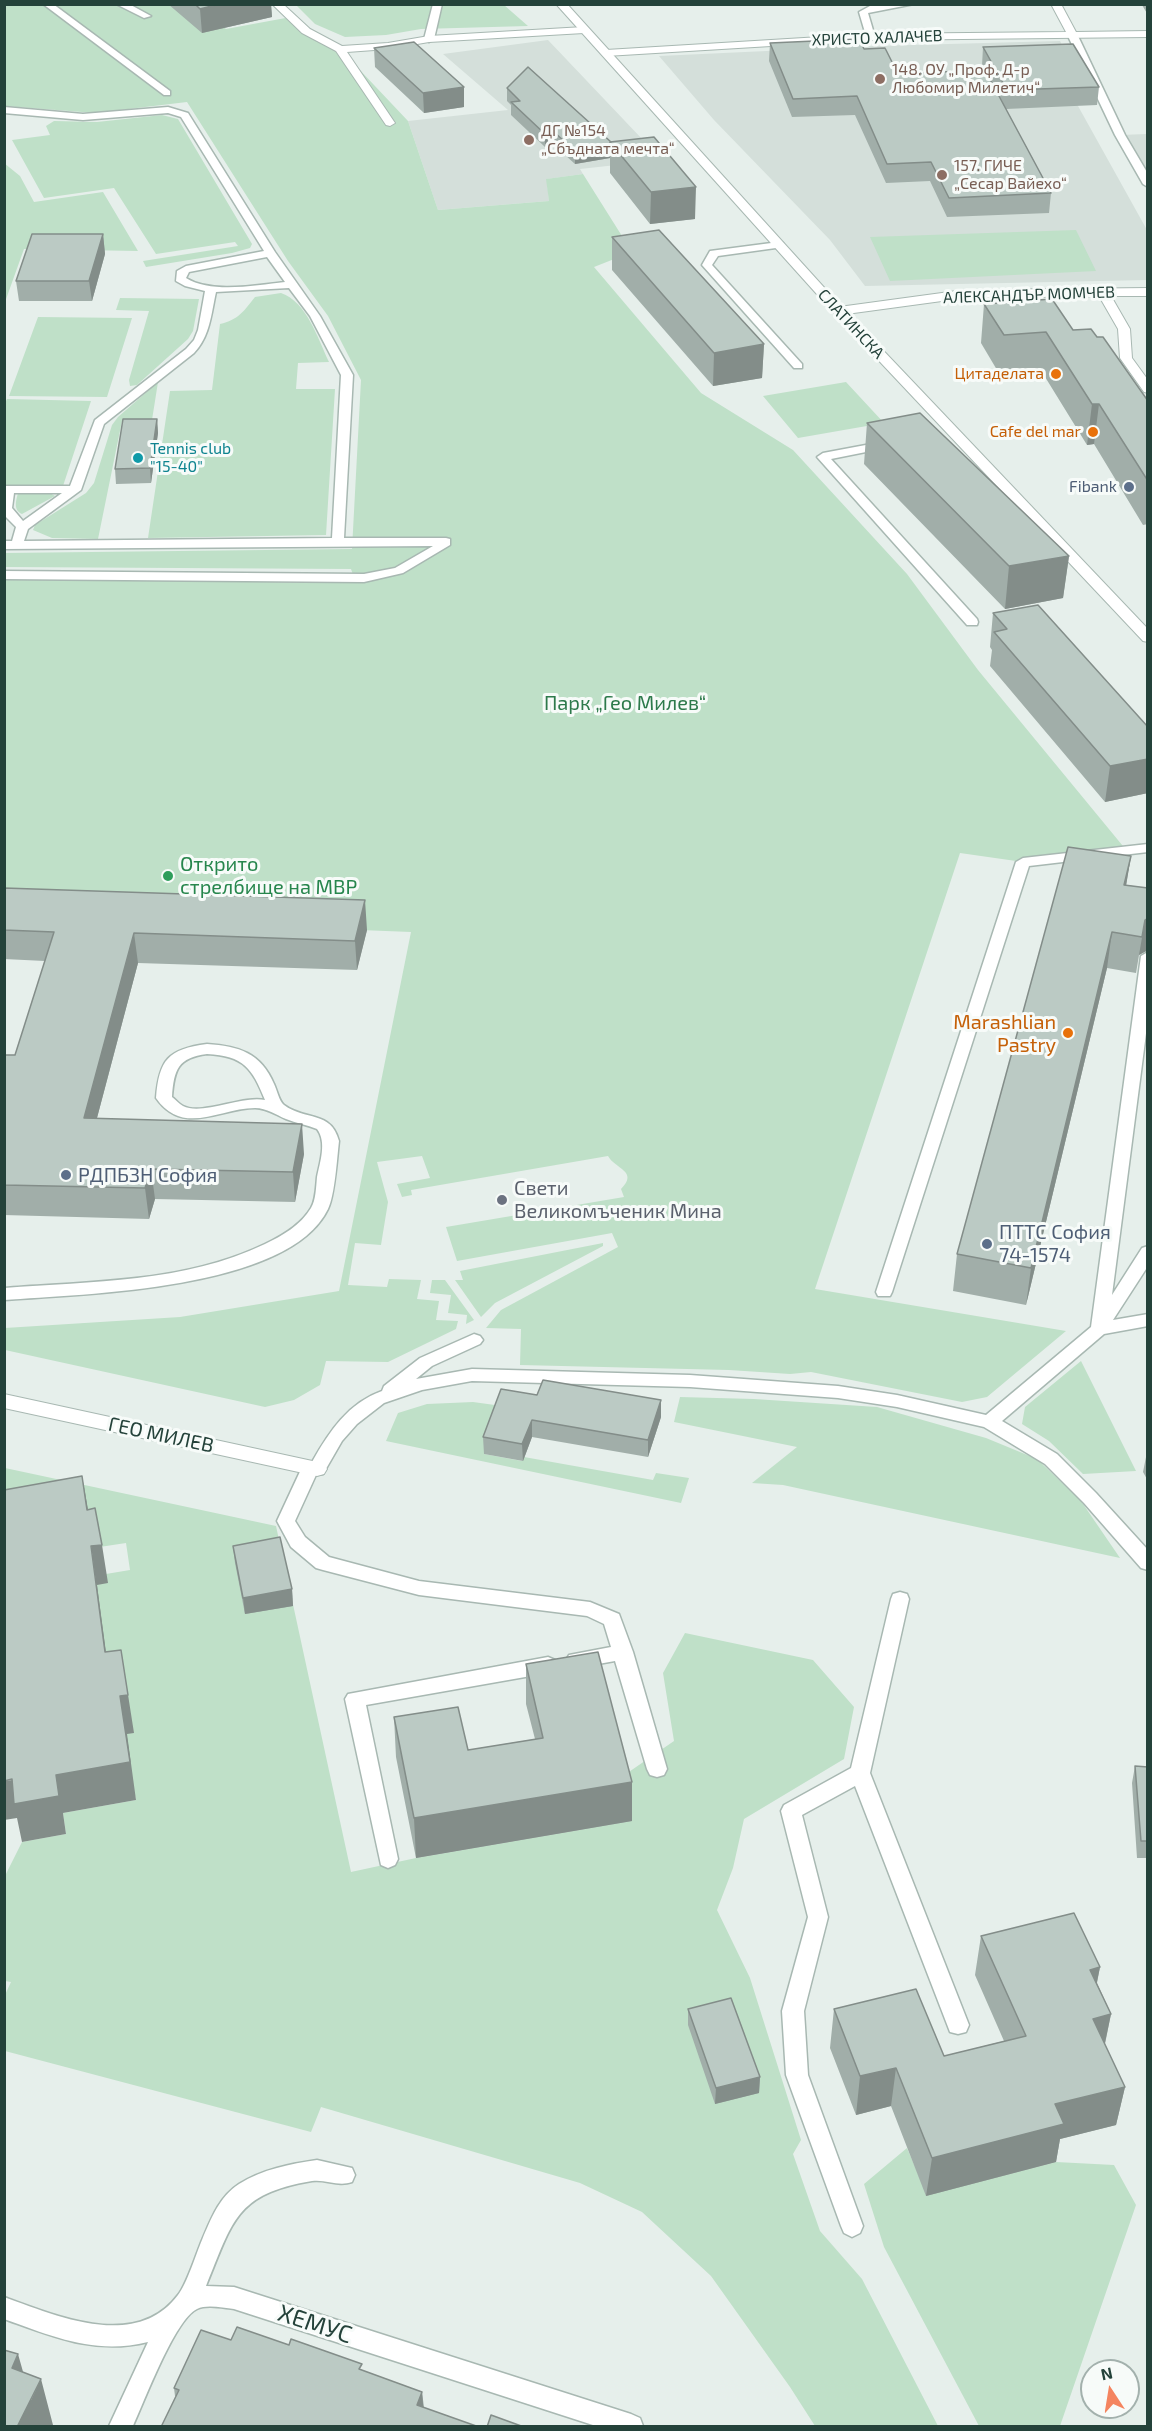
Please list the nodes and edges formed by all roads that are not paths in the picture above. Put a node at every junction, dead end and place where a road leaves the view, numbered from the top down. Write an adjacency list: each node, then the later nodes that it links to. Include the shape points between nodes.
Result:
1 (47, 4): 16 (lane)
2 (120, 4): 8 (lane)
3 (277, 4): 14 (street, via 306,31)
4 (438, 4): 13 (lane)
5 (561, 4): 9 (street, СЛАТИНСКА)
6 (910, 4): 12 (lane, via 863,12)
7 (1056, 4): 10 (street)
8 (147, 16)
9 (584, 30): 13 (street); 15 (street, СЛАТИНСКА)
10 (1072, 34): 11 (street, ХРИСТО ХАЛАЧЕВ); 12 (street, ХРИСТО ХАЛАЧЕВ); 19 (lane)
11 (1148, 34)
12 (870, 37): 15 (street, ХРИСТО ХАЛАЧЕВ)
13 (429, 39): 14 (street)
14 (340, 49): 18 (street)
15 (606, 53): 20 (street, СЛАТИНСКА)
16 (167, 93)
17 (4, 110): 21 (lane, via 83,117 168,110 185,115)
18 (390, 123)
19 (1148, 184)
20 (778, 245): 26 (street, СЛАТИНСКА); 27 (lane, via 714,253 707,265)
21 (270, 252): 22 (lane); 23 (lane, via 204,264 182,273 182,282)
22 (292, 284): 23 (lane); 34 (lane, via 315,316 347,375)
23 (211, 288): 32 (lane, via 199,341 99,422)
24 (1103, 292): 25 (street, АЛЕКСАНДЪР МОМЧЕВ); 26 (street, АЛЕКСАНДЪР МОМЧЕВ, via 964,294); 28 (street, via 1124,329 1126,358)
25 (1148, 292)
26 (839, 311): 29 (street, СЛАТИНСКА)
27 (798, 366)
28 (1148, 390)
29 (952, 433): 30 (lane); 39 (street, СЛАТИНСКА)
30 (936, 436)
31 (905, 442): 38 (lane, via 823,457)
32 (75, 490): 33 (lane); 33 (lane, via 8,489 6,509)
33 (22, 527): 36 (lane)
34 (338, 542): 36 (lane); 37 (lane, via 446,542 407,569 364,578)
35 (4, 545): 36 (lane)
36 (17, 545)
37 (4, 575)
38 (972, 622)
39 (1142, 626): 40 (street, СЛАТИНСКА)
40 (1148, 638)
41 (1148, 848): 45 (lane, via 1023,862)
42 (1148, 956): 48 (lane)
43 (276, 1107): 43 (lane, via 255,1102 205,1113 180,1112 164,1098 166,1074 178,1058 206,1048 238,1053 258,1066); 46 (lane, via 323,1125 331,1141 321,1207 308,1225 282,1243 240,1263 200,1274 156,1282)
44 (1148, 1252): 48 (lane)
45 (884, 1292)
46 (4, 1294)
47 (1148, 1320): 48 (lane)
48 (1099, 1329): 52 (lane)
49 (474, 1340): 50 (lane, via 426,1362)
50 (378, 1399): 52 (lane, via 420,1384 472,1376 690,1381 838,1392); 53 (lane, via 351,1419)
51 (4, 1401): 53 (street, ГЕО МИЛЕВ)
52 (989, 1422): 54 (lane, via 1051,1459)
53 (314, 1468): 56 (lane, via 286,1521 298,1542 323,1563 419,1588 590,1609 612,1619)
54 (1148, 1563)
55 (900, 1599): 58 (lane)
56 (622, 1652): 57 (lane); 59 (lane, via 355,1699)
57 (657, 1769)
58 (860, 1773): 60 (lane); 62 (lane, via 791,1811 818,1917 792,2011 797,2075)
59 (388, 1859)
60 (958, 2025)
61 (344, 2175): 63 (lane, via 317,2170 281,2176 246,2192 225,2213)
62 (852, 2226)
63 (187, 2302): 65 (lane); 67 (lane, ХЕМУС, via 208,2296 234,2298)
64 (4, 2308): 65 (lane, via 87,2336 115,2337)
65 (170, 2320): 66 (lane)
66 (121, 2427)
67 (631, 2427)

